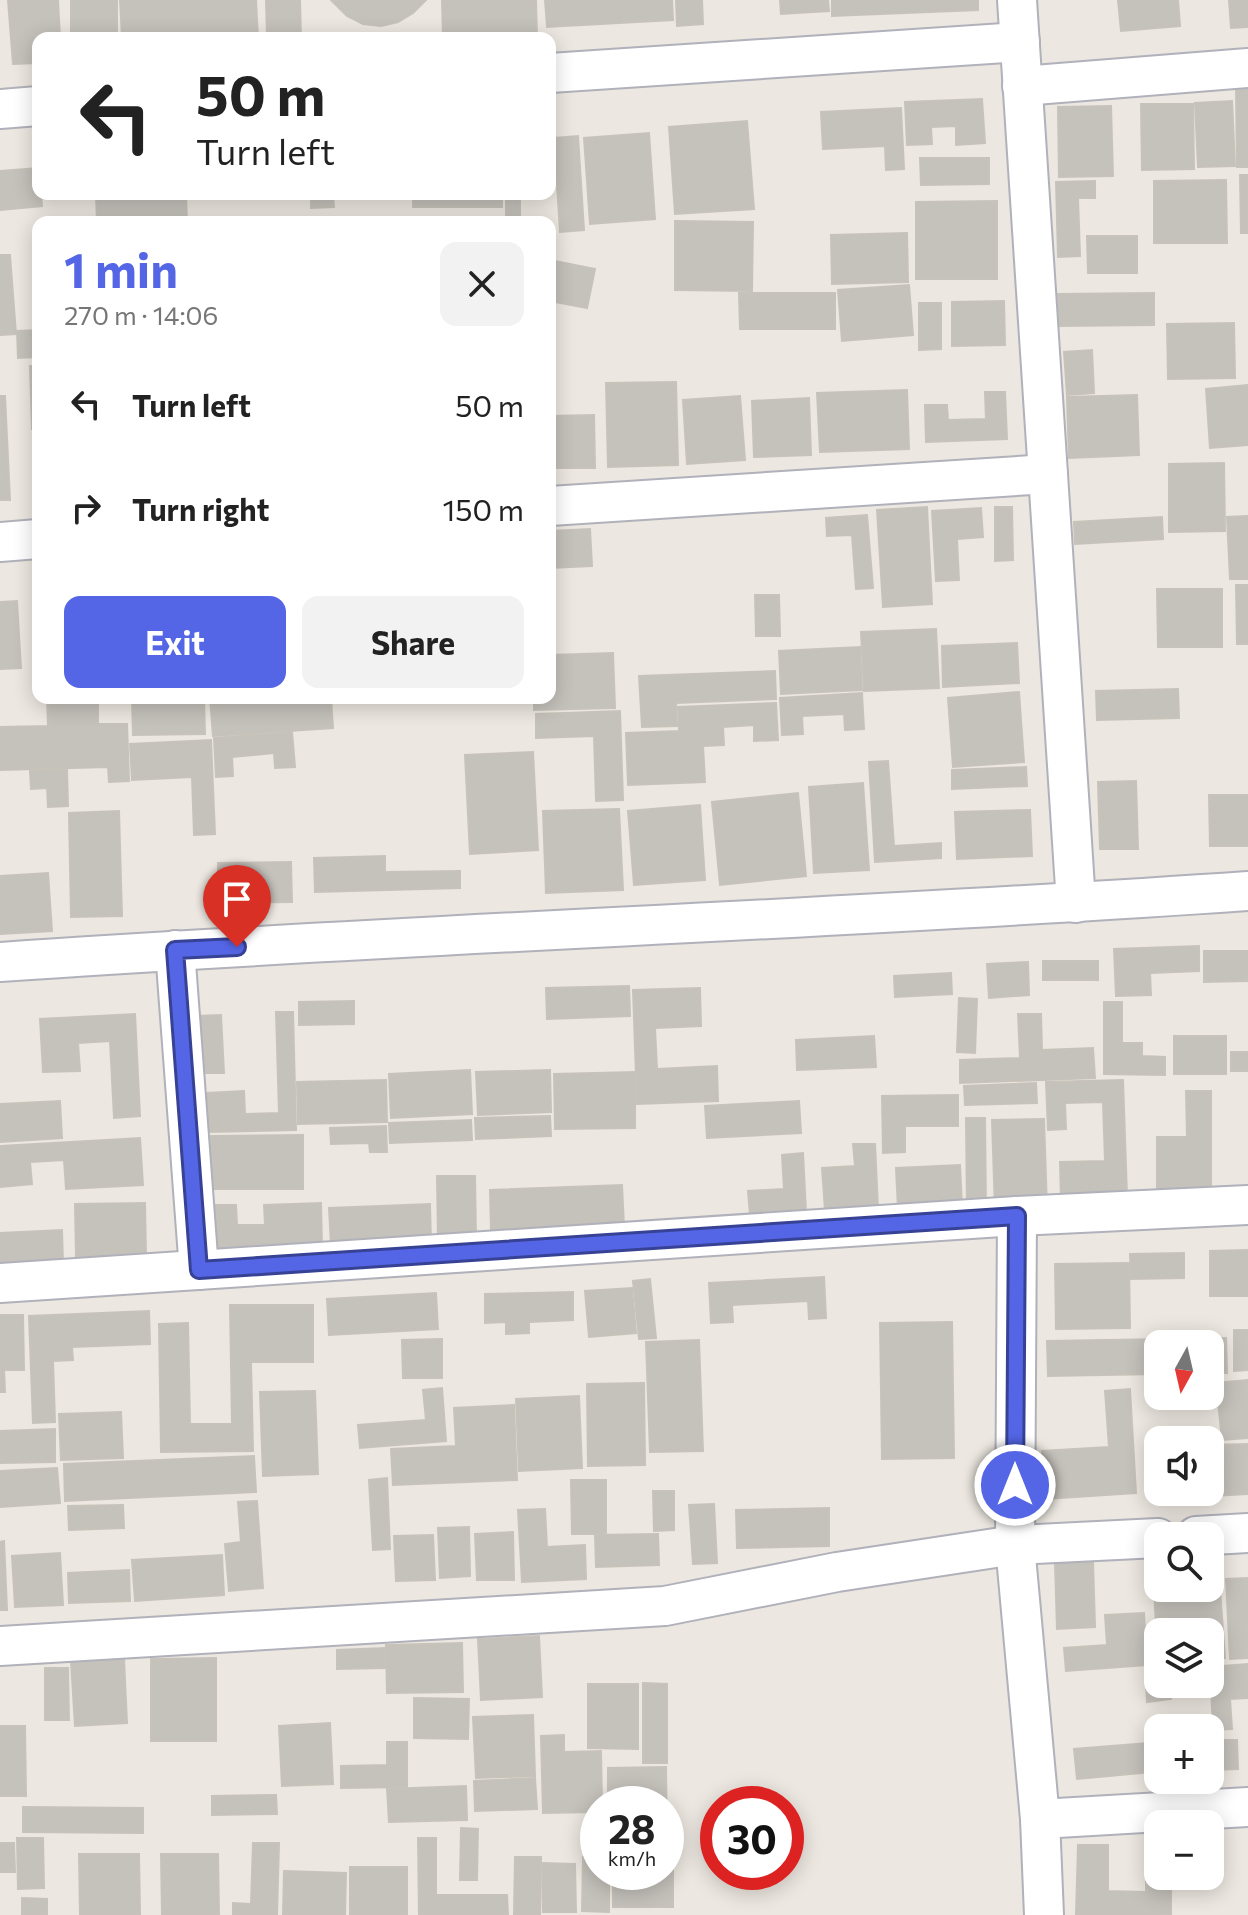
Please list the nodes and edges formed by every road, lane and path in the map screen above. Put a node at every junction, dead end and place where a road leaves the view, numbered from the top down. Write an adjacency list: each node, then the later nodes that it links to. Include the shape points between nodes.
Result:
1 (1017, 0): 2 (street)
2 (1020, 42): 4 (street); 5 (street)
3 (1248, 68): 5 (street)
4 (556, 73)
5 (1022, 86): 8 (street)
6 (32, 106): 7 (street)
7 (0, 109)
8 (1048, 474): 9 (street); 13 (street)
9 (556, 506)
10 (32, 539): 11 (street)
11 (0, 542)
12 (1248, 891): 13 (street)
13 (1076, 903): 14 (street)
14 (175, 950): 15 (street); 18 (street)
15 (0, 962)
16 (1248, 1205): 17 (street)
17 (1017, 1216): 18 (street); 23 (street)
18 (199, 1270): 19 (street)
19 (0, 1283)
20 (1248, 1533): 21 (street)
21 (1224, 1534)
22 (1144, 1539): 23 (street)
23 (1015, 1545): 24 (street, via 665,1606); 26 (street)
24 (0, 1646)
25 (1248, 1807): 26 (street)
26 (1040, 1819): 27 (street)
27 (1044, 1914): 28 (street)
28 (1032, 1915)

